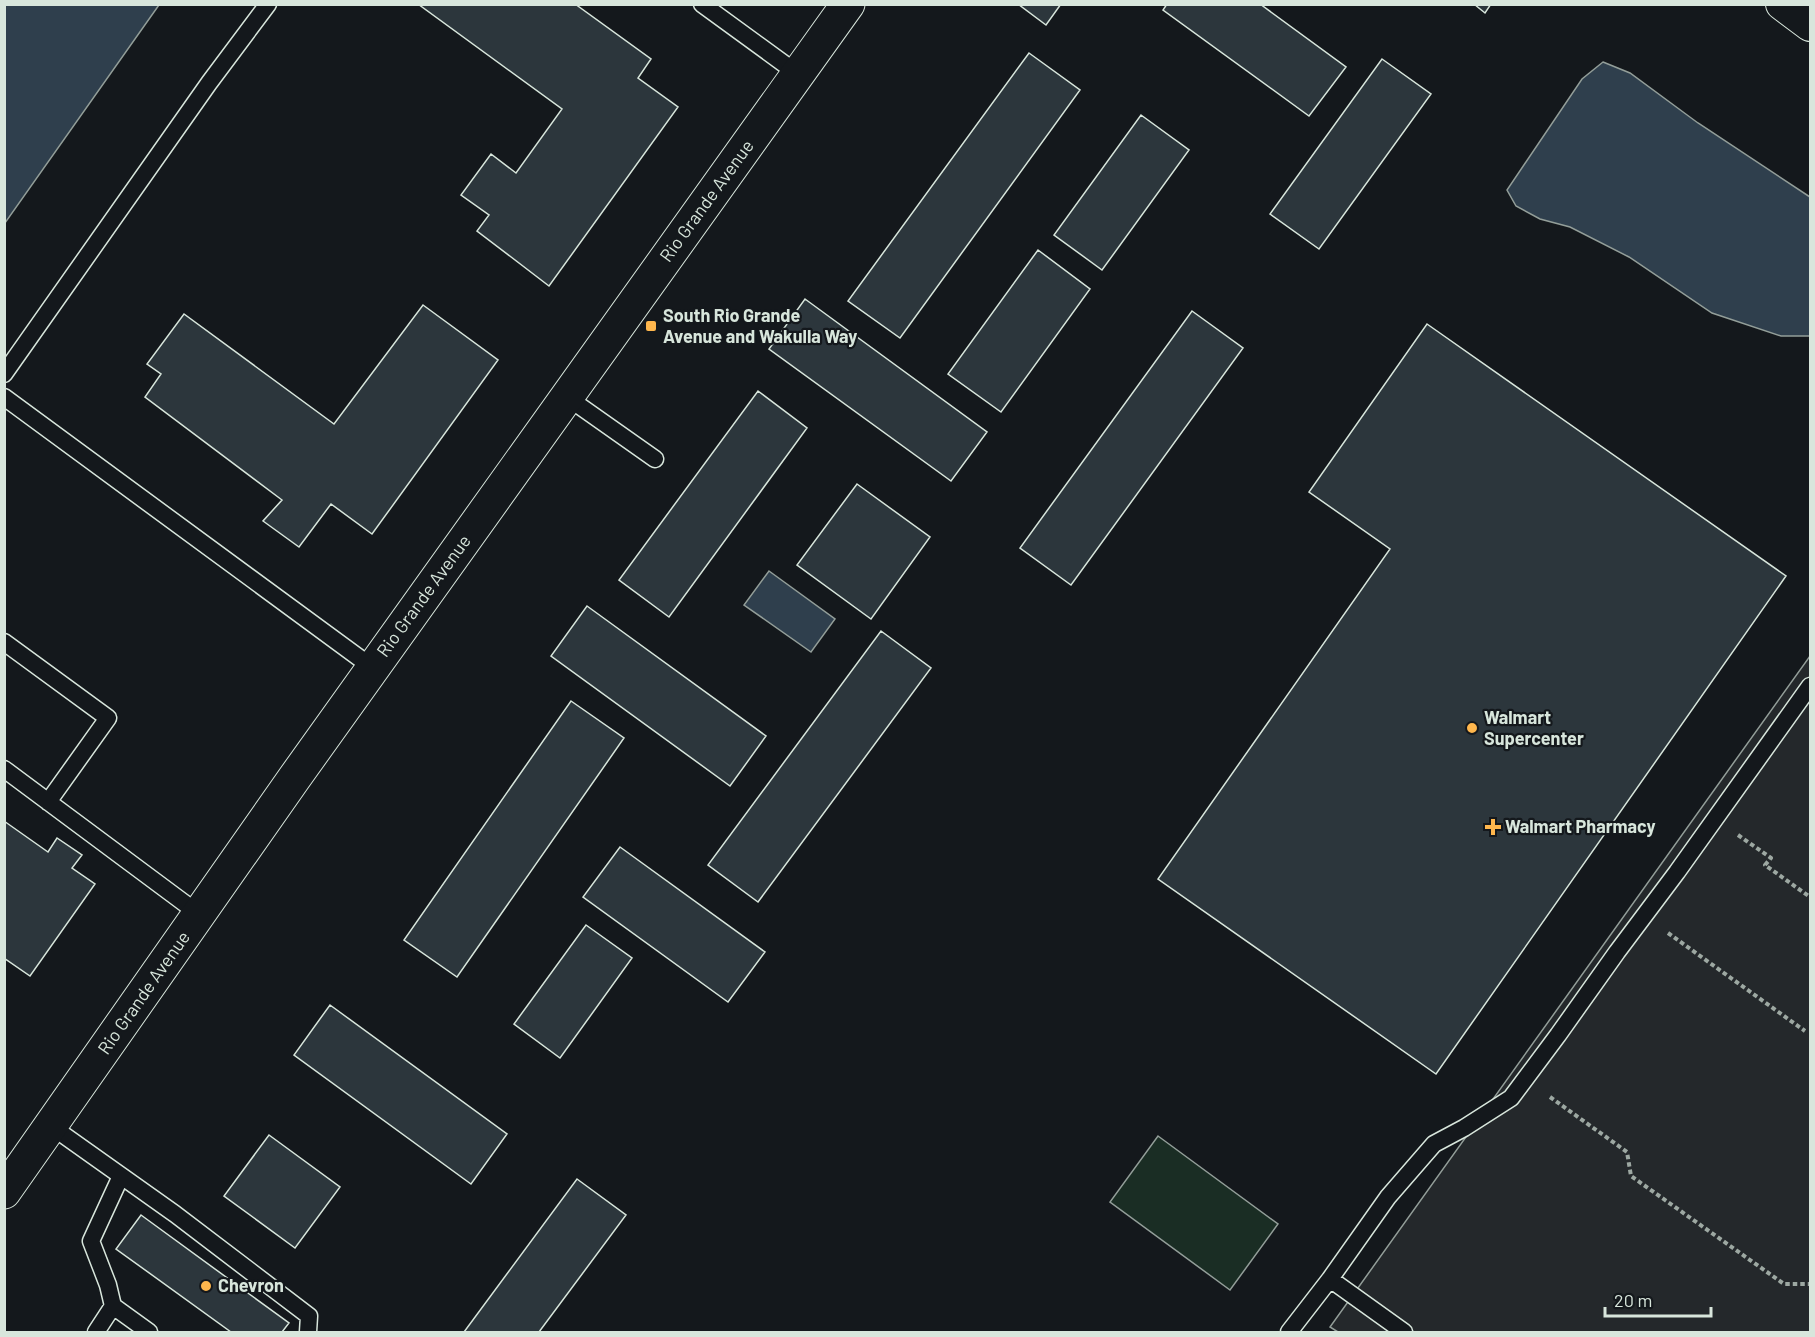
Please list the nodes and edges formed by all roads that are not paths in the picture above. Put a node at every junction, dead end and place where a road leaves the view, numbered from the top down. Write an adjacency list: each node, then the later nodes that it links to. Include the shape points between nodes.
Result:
1 (268, 4): 7 (lane)
2 (702, 4): 6 (lane)
3 (848, 4): 6 (street, Rio Grande Avenue)
4 (1782, 4): 5 (street)
5 (1810, 25)
6 (798, 74): 9 (street, Rio Grande Avenue)
7 (4, 374)
8 (4, 397): 12 (lane)
9 (567, 397): 10 (lane); 12 (street, Rio Grande Avenue)
10 (655, 459)
11 (4, 642): 15 (lane, via 108,718)
12 (372, 668): 16 (street, Rio Grande Avenue)
13 (1810, 686): 20 (lane, via 1511,1098 1434,1144 1388,1197)
14 (4, 769): 15 (lane)
15 (48, 802): 16 (lane)
16 (199, 914): 17 (street, Rio Grande Avenue)
17 (51, 1126): 18 (lane); 19 (street, Rio Grande Avenue)
18 (121, 1176): 21 (lane, via 91,1240); 24 (lane, via 309,1316)
19 (4, 1192)
20 (1330, 1279): 25 (lane); 26 (lane)
21 (113, 1306): 22 (lane); 23 (lane)
22 (96, 1332)
23 (149, 1332)
24 (309, 1332)
25 (1289, 1332)
26 (1404, 1332)

